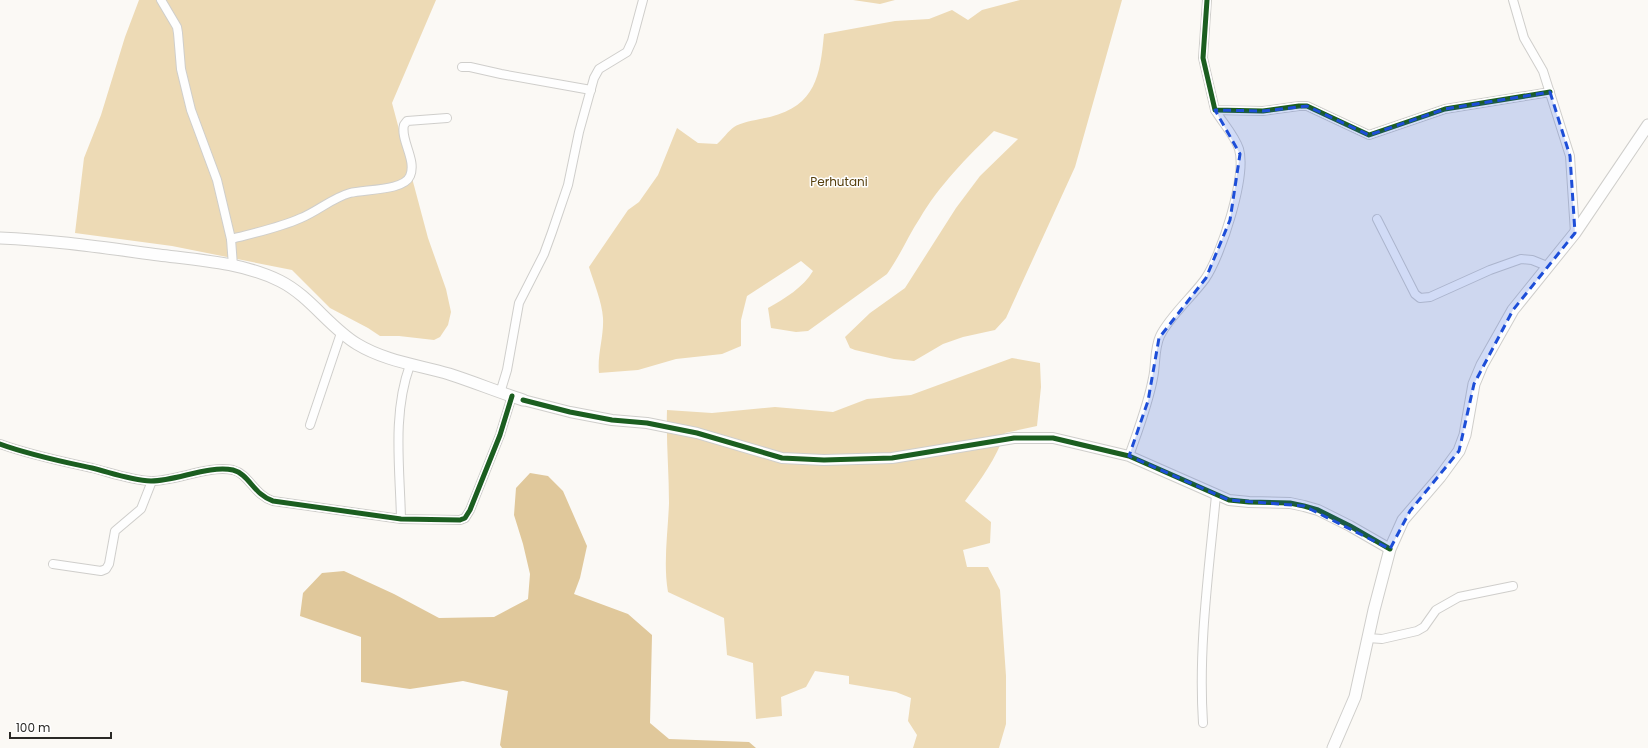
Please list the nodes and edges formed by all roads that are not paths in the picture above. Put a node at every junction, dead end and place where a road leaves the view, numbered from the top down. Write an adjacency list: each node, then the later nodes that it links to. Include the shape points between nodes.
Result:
1 (161, 0): 14 (street, via 176,26 181,69 191,110 217,180)
2 (643, 0): 6 (street, via 627,52 599,69)
3 (1207, 0): 8 (street, via 1203,58)
4 (1514, 0): 7 (street, via 1524,38 1543,71)
5 (462, 67): 6 (street)
6 (591, 90): 19 (street, via 568,184 552,232 544,254 519,303 507,370)
7 (1550, 92): 8 (street, via 1445,109 1369,135 1307,106 1263,112); 12 (street, via 1570,156)
8 (1215, 110): 24 (street, via 1238,146 1240,154 1240,168 1230,220 1215,262 1206,278 1159,338 1148,401)
9 (447, 118): 14 (street, via 407,121 404,124 411,168 411,175 406,181 388,188 351,193 300,219)
10 (1648, 125): 12 (main road)
11 (1377, 219): 16 (street, via 1415,294 1420,298 1444,292 1517,260 1527,259)
12 (1575, 233): 16 (main road)
13 (0, 238): 15 (main road, via 74,244)
14 (231, 239): 15 (street)
15 (233, 266): 17 (main road, via 280,281 296,291)
16 (1547, 266): 28 (main road, via 1512,310 1482,365 1471,396 1468,424 1459,451 1406,515)
17 (341, 333): 18 (main road, via 362,347); 22 (street)
18 (410, 366): 19 (main road, via 452,375); 27 (street, via 403,393 399,432)
19 (500, 393): 20 (main road)
20 (512, 396): 21 (main road); 27 (street, via 500,435 465,518)
21 (523, 400): 24 (street, via 612,420 646,423 697,433 782,458 892,458 1030,437 1053,438)
22 (310, 426)
23 (0, 444): 25 (street, via 51,460 121,477)
24 (1129, 456): 26 (street)
25 (152, 481): 27 (street, via 231,470 243,475 262,496 273,501); 29 (street, via 141,508 115,530 106,569 101,571)
26 (1216, 495): 28 (street, via 1239,502 1290,503 1318,510); 32 (street, via 1201,682)
27 (401, 520)
28 (1390, 549): 31 (main road)
29 (53, 564)
30 (1512, 586): 31 (street, via 1459,597 1436,610 1424,627 1417,632 1382,639)
31 (1368, 638): 33 (main road, via 1355,698)
32 (1203, 723)
33 (1333, 748)

